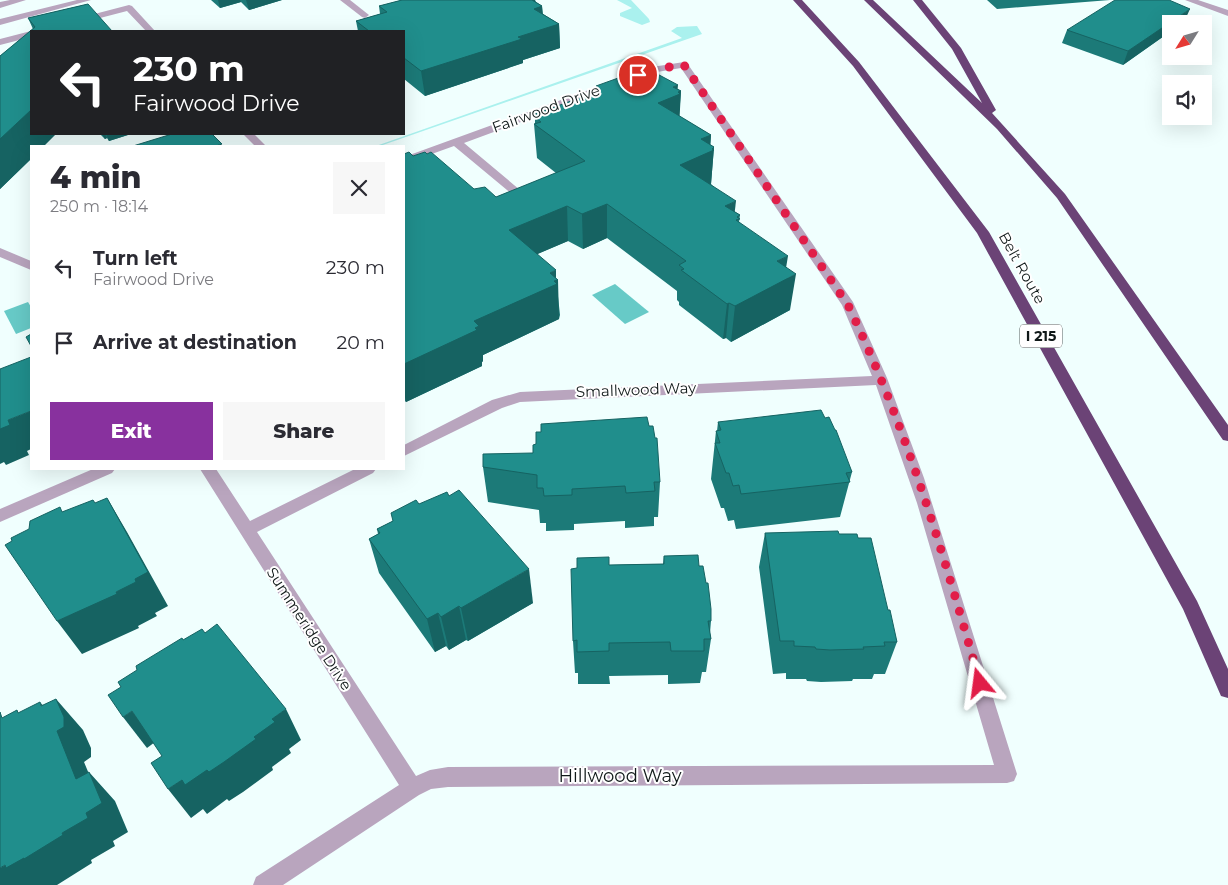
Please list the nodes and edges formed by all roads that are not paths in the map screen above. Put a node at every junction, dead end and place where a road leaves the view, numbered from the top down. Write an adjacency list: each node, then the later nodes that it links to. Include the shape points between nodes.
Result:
1 (22, 0): 8 (street)
2 (87, 0): 11 (street)
3 (344, 0): 10 (street)
4 (795, 0): 32 (highway, Belt Route / I 215, via 856,64 983,232 1191,606)
5 (868, 0): 16 (highway)
6 (917, 0): 16 (highway, via 956,48)
7 (1189, 0): 9 (street)
8 (0, 5)
9 (1228, 13)
10 (365, 15)
11 (0, 22)
12 (44, 30): 13 (street, via 129,8)
13 (150, 30)
14 (30, 34): 15 (street)
15 (0, 42)
16 (1001, 127): 25 (highway, via 1061,196)
17 (249, 135): 19 (street)
18 (456, 142): 20 (street, Fairwood Drive); 21 (street); 24 (street, Fairwood Drive, via 655,69 684,65 848,305)
19 (260, 145)
20 (405, 161)
21 (534, 207)
22 (0, 252): 23 (street)
23 (30, 266)
24 (880, 380): 26 (street, Smallwood Way, via 526,396 497,404); 33 (street, Fairwood Drive, via 954,591)
25 (1228, 436)
26 (405, 450)
27 (105, 470): 30 (street)
28 (209, 470): 31 (street, Summeridge Drive)
29 (366, 470): 31 (street)
30 (0, 516)
31 (246, 530): 34 (street, Summeridge Drive)
32 (1228, 690)
33 (1007, 774): 34 (street, Hillwood Way, via 448,777)
34 (412, 788): 35 (street, Hillwood Way)
35 (264, 885)

